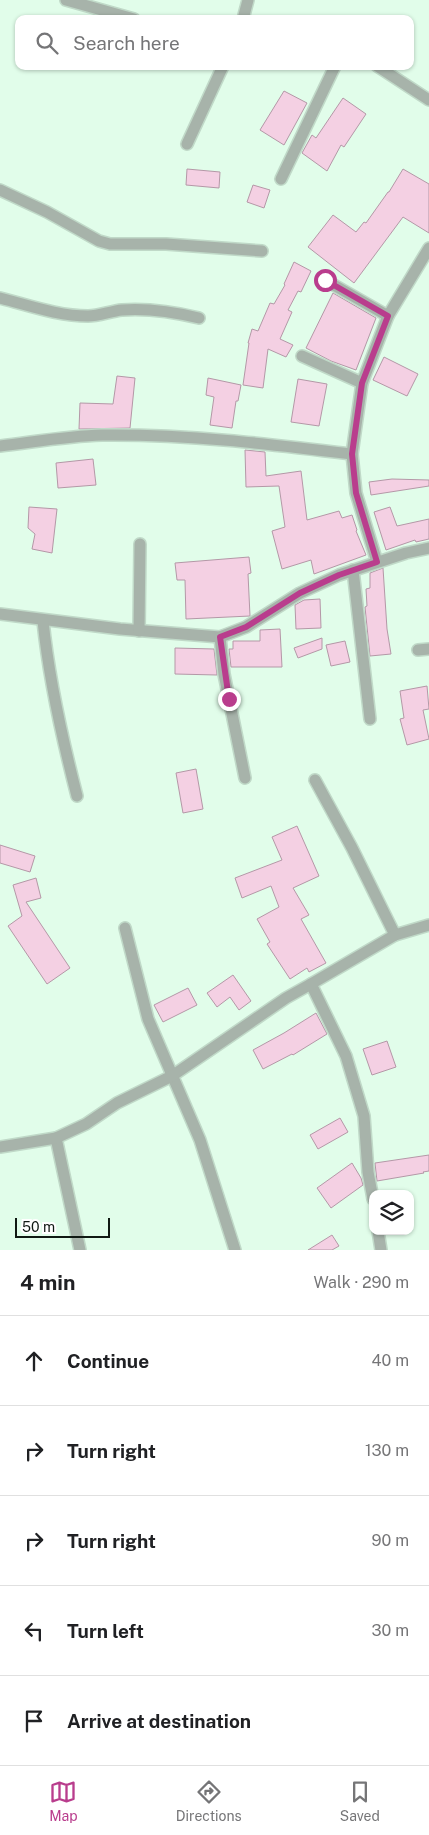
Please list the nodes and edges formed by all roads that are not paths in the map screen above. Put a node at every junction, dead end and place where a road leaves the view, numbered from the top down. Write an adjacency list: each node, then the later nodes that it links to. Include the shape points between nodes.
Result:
1 (66, 0): 3 (street)
2 (248, 0): 4 (street)
3 (120, 15)
4 (244, 15)
5 (221, 70): 9 (street)
6 (333, 70): 10 (street)
7 (383, 70): 8 (street)
8 (429, 100)
9 (187, 144)
10 (281, 179)
11 (0, 190): 13 (street, via 110,244 166,244)
12 (429, 248): 16 (street)
13 (262, 251)
14 (325, 280): 16 (street)
15 (0, 298): 17 (street, via 88,316 122,310 155,310)
16 (388, 316): 19 (street)
17 (199, 318)
18 (302, 356): 19 (street)
19 (362, 383): 21 (street)
20 (0, 446): 21 (street, via 101,435 196,438)
21 (352, 454): 24 (street, via 356,493)
22 (140, 544): 28 (street)
23 (429, 548): 24 (street)
24 (377, 562): 25 (street)
25 (353, 570): 29 (street, via 300,593 246,627); 30 (street)
26 (0, 614): 27 (street)
27 (43, 620): 28 (street); 33 (street, via 61,735)
28 (139, 631): 29 (street)
29 (220, 637): 31 (street, via 224,674)
30 (370, 719)
31 (245, 778)
32 (314, 780): 36 (street)
33 (77, 796)
34 (429, 926): 36 (street)
35 (125, 928): 38 (street, via 148,1019)
36 (395, 935): 37 (street)
37 (311, 984): 38 (street); 41 (street, via 346,1056 364,1116)
38 (172, 1076): 39 (street); 44 (street, via 200,1140)
39 (56, 1138): 40 (street); 43 (street)
40 (0, 1148)
41 (371, 1190)
42 (379, 1235): 45 (street)
43 (80, 1250)
44 (235, 1250)
45 (381, 1250)

